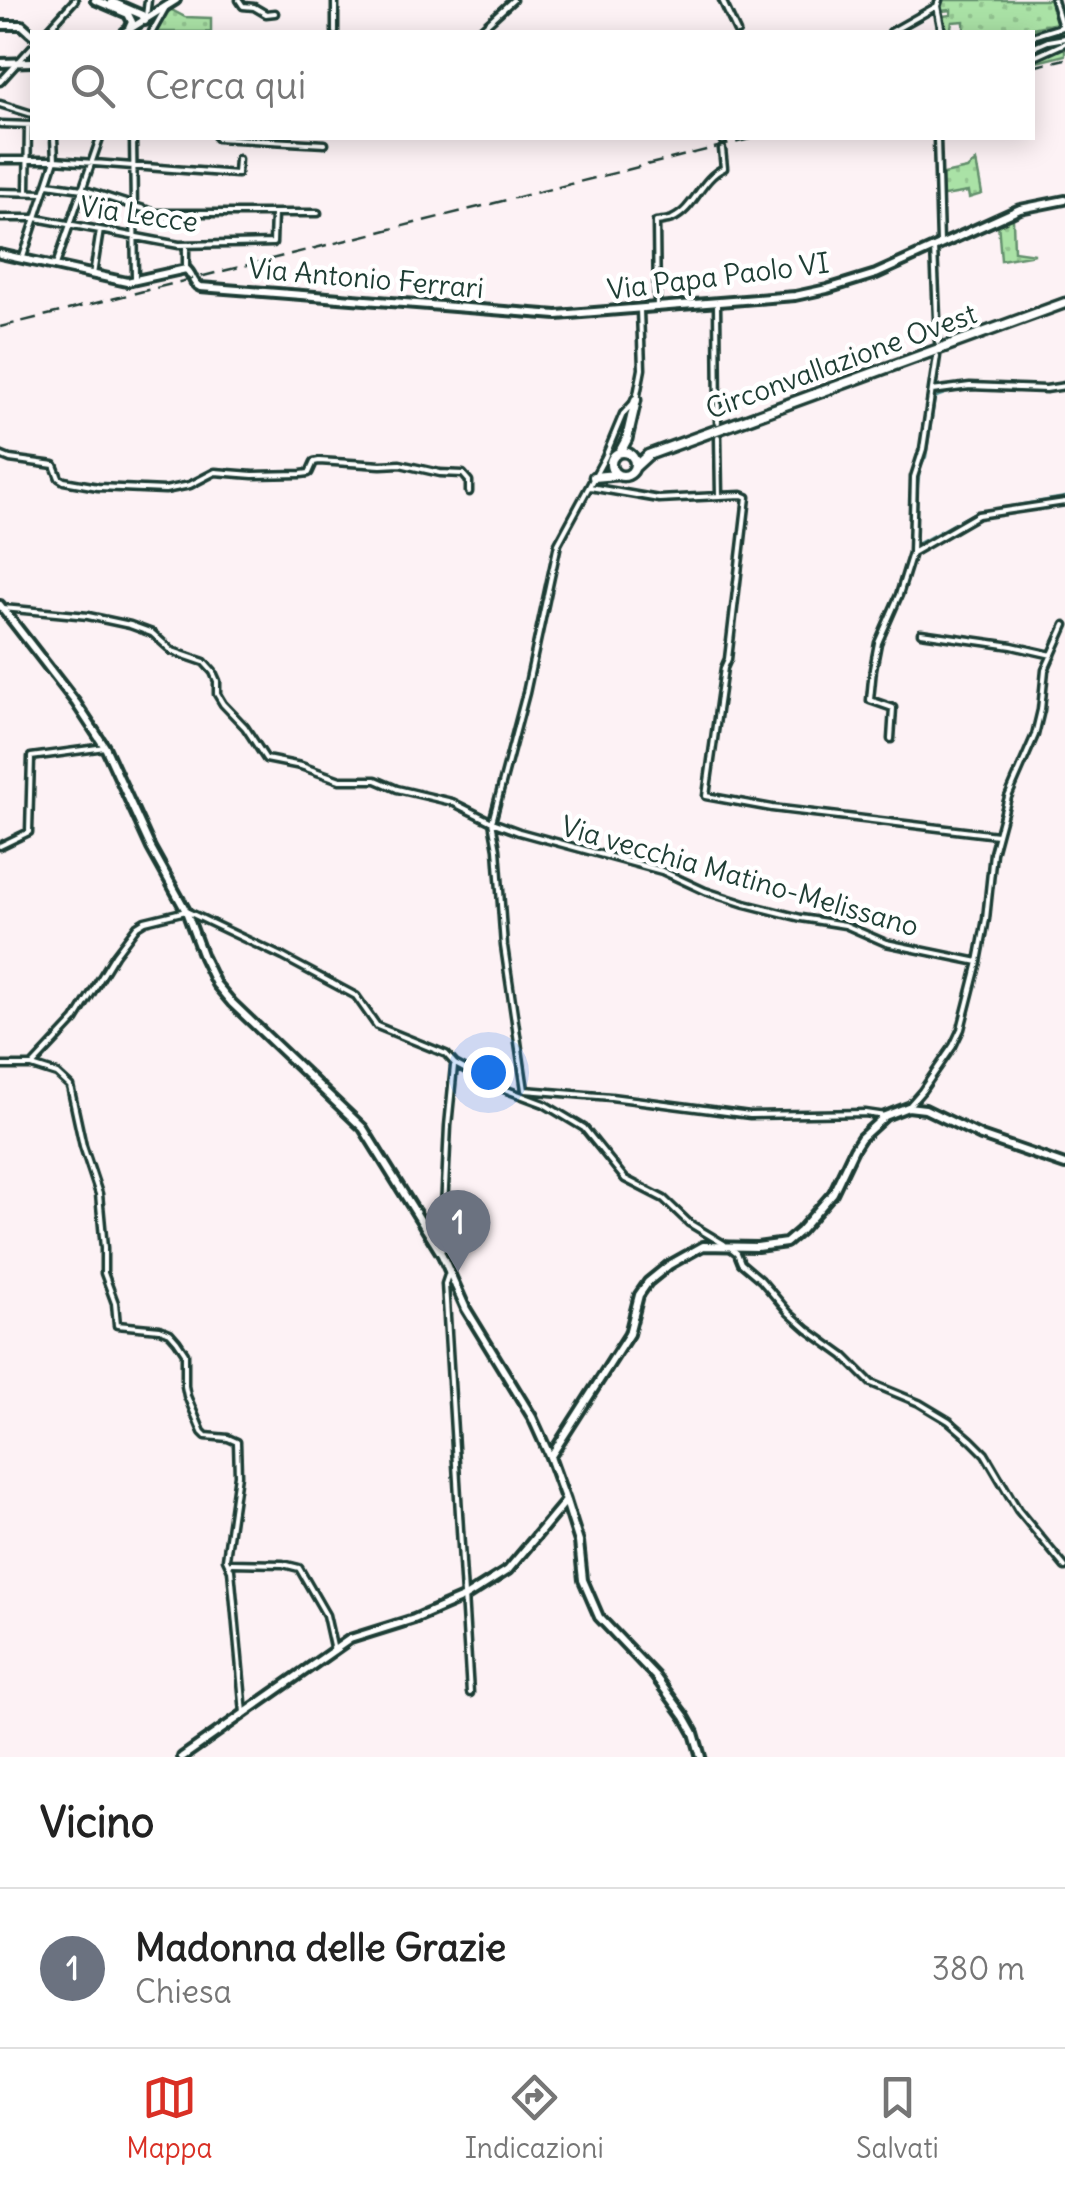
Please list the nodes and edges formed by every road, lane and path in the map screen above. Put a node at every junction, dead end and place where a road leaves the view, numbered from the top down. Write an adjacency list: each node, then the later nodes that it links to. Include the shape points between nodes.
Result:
1 (75, 0): 18 (street)
2 (96, 0): 17 (street, via 128,14)
3 (105, 0): 14 (street)
4 (148, 0): 14 (street)
5 (176, 0): 13 (street)
6 (239, 0): 12 (street)
7 (335, 0): 20 (street)
8 (514, 0): 21 (street)
9 (722, 0): 22 (street)
10 (1054, 0): 16 (street)
11 (938, 3): 23 (street); 24 (street)
12 (275, 13)
13 (157, 17): 14 (street); 19 (street)
14 (145, 18): 17 (street); 19 (street)
15 (0, 25): 25 (street)
16 (1064, 27): 26 (street)
17 (128, 29)
18 (48, 30)
19 (154, 30)
20 (335, 30)
21 (480, 30)
22 (735, 30)
23 (894, 30)
24 (942, 30)
25 (30, 32)
26 (1035, 35)
27 (1065, 41): 28 (street); 30 (street)
28 (1035, 47)
29 (30, 49): 31 (street)
30 (1035, 56)
31 (19, 62): 32 (street); 33 (street); 34 (street)
32 (30, 62)
33 (0, 63)
34 (0, 82)
35 (0, 104): 36 (street)
36 (30, 113)
37 (0, 124): 38 (street)
38 (30, 125): 48 (street)
39 (54, 140): 49 (street)
40 (99, 140): 50 (street)
41 (134, 140): 51 (street)
42 (253, 140): 44 (street)
43 (937, 140): 67 (street)
44 (325, 144)
45 (722, 148): 76 (street, via 724,168 674,218 656,222)
46 (238, 159): 51 (street, via 237,174)
47 (0, 160): 48 (street)
48 (28, 160): 49 (street); 55 (street)
49 (56, 160): 50 (street); 52 (street)
50 (91, 164): 51 (street); 53 (street)
51 (134, 168): 58 (street)
52 (48, 184): 53 (street); 56 (street)
53 (82, 189): 58 (street); 63 (street)
54 (0, 192): 55 (street)
55 (27, 192): 56 (street)
56 (44, 193): 62 (street)
57 (1065, 200): 67 (street, Via Papa Paolo VI, via 1020,209)
58 (134, 206): 60 (street, via 156,214); 65 (street)
59 (318, 213): 60 (street)
60 (274, 214): 66 (street, Via Lecce, via 273,243)
61 (0, 218): 62 (street, Via Lecce)
62 (36, 218): 63 (street, Via Lecce); 69 (street)
63 (70, 224): 64 (street, Via Lecce); 70 (street)
64 (100, 230): 65 (street, Via Lecce); 72 (street)
65 (134, 236): 66 (street, Via Lecce); 73 (street)
66 (186, 245): 71 (street)
67 (937, 246): 74 (street, Via Papa Paolo VI, via 827,289); 79 (street)
68 (0, 254): 69 (street)
69 (22, 259): 70 (street)
70 (56, 266): 72 (street)
71 (186, 268): 73 (street); 78 (street, Via Antonio Ferrari, via 200,288)
72 (93, 274): 73 (street)
73 (135, 280)
74 (717, 303): 76 (street, Via Papa Paolo VI); 84 (street)
75 (1065, 303): 88 (main road, Circonvallazione Ovest)
76 (658, 308): 77 (street, Via Papa Paolo VI)
77 (640, 310): 78 (street, Via Papa Paolo VI); 83 (street)
78 (540, 315)
79 (938, 342)
80 (937, 356): 82 (street)
81 (1065, 386): 82 (street)
82 (932, 391): 96 (street, via 914,477)
83 (636, 400): 86 (main road); 91 (street, via 622,414)
84 (718, 422)
85 (718, 437): 94 (street)
86 (628, 454): 88 (main road); 89 (main road); 90 (main road, via 611,460)
87 (0, 455): 93 (street, via 54,465 64,481 98,487 165,490 215,472 309,473 319,461 463,474)
88 (648, 455): 89 (main road, Circonvallazione Ovest)
89 (635, 467): 90 (main road, Circonvallazione Ovest, via 628,476)
90 (613, 472): 91 (main road)
91 (599, 477): 92 (street)
92 (590, 487): 94 (street, via 659,499); 103 (street, via 558,544)
93 (470, 492)
94 (719, 496): 104 (street, via 746,497 706,796)
95 (1065, 502): 96 (street, via 978,515)
96 (912, 553): 101 (street, via 872,669 870,700 893,708)
97 (1, 606): 102 (street); 103 (street, via 88,616 152,633 172,651 204,662 223,704 266,759 340,780 376,780 467,807)
98 (1065, 626): 100 (street)
99 (921, 634): 100 (street)
100 (1052, 655): 104 (street, via 1035,735)
101 (891, 739)
102 (105, 747): 105 (street, via 31,757 29,832); 106 (street)
103 (492, 822): 107 (street, Via vecchia Matino-Melissano, via 662,871 746,904); 112 (street, via 525,1090 750,1115)
104 (997, 836): 107 (street)
105 (0, 846)
106 (186, 911): 108 (street, via 356,996 377,1026 446,1054); 110 (street, via 137,926 75,1020); 115 (street, via 216,984 348,1110)
107 (978, 962): 111 (street, via 953,1046)
108 (455, 1064): 114 (street, via 584,1128 625,1178); 115 (street)
109 (0, 1066): 110 (street)
110 (32, 1066): 119 (street, via 58,1074 70,1086 98,1194 104,1272 118,1325 170,1333 186,1353 185,1386 202,1432 237,1442)
111 (908, 1107): 112 (street); 113 (street)
112 (885, 1116): 114 (street, via 862,1138 833,1193 786,1243)
113 (1065, 1164)
114 (728, 1246): 117 (street, via 703,1246 648,1282 628,1334); 120 (street, via 789,1313 870,1384 919,1402 971,1440)
115 (442, 1255): 116 (street)
116 (450, 1272): 117 (street); 121 (street, via 446,1315)
117 (550, 1457): 118 (street)
118 (566, 1501): 121 (street, via 508,1570); 126 (street, via 582,1580 599,1618 655,1676)
119 (228, 1563): 122 (street, via 299,1568 326,1614); 124 (street)
120 (1065, 1568)
121 (466, 1597): 122 (street, via 350,1638); 123 (street)
122 (334, 1651): 124 (street)
123 (470, 1693)
124 (244, 1713): 125 (street)
125 (182, 1757)
126 (702, 1757)

